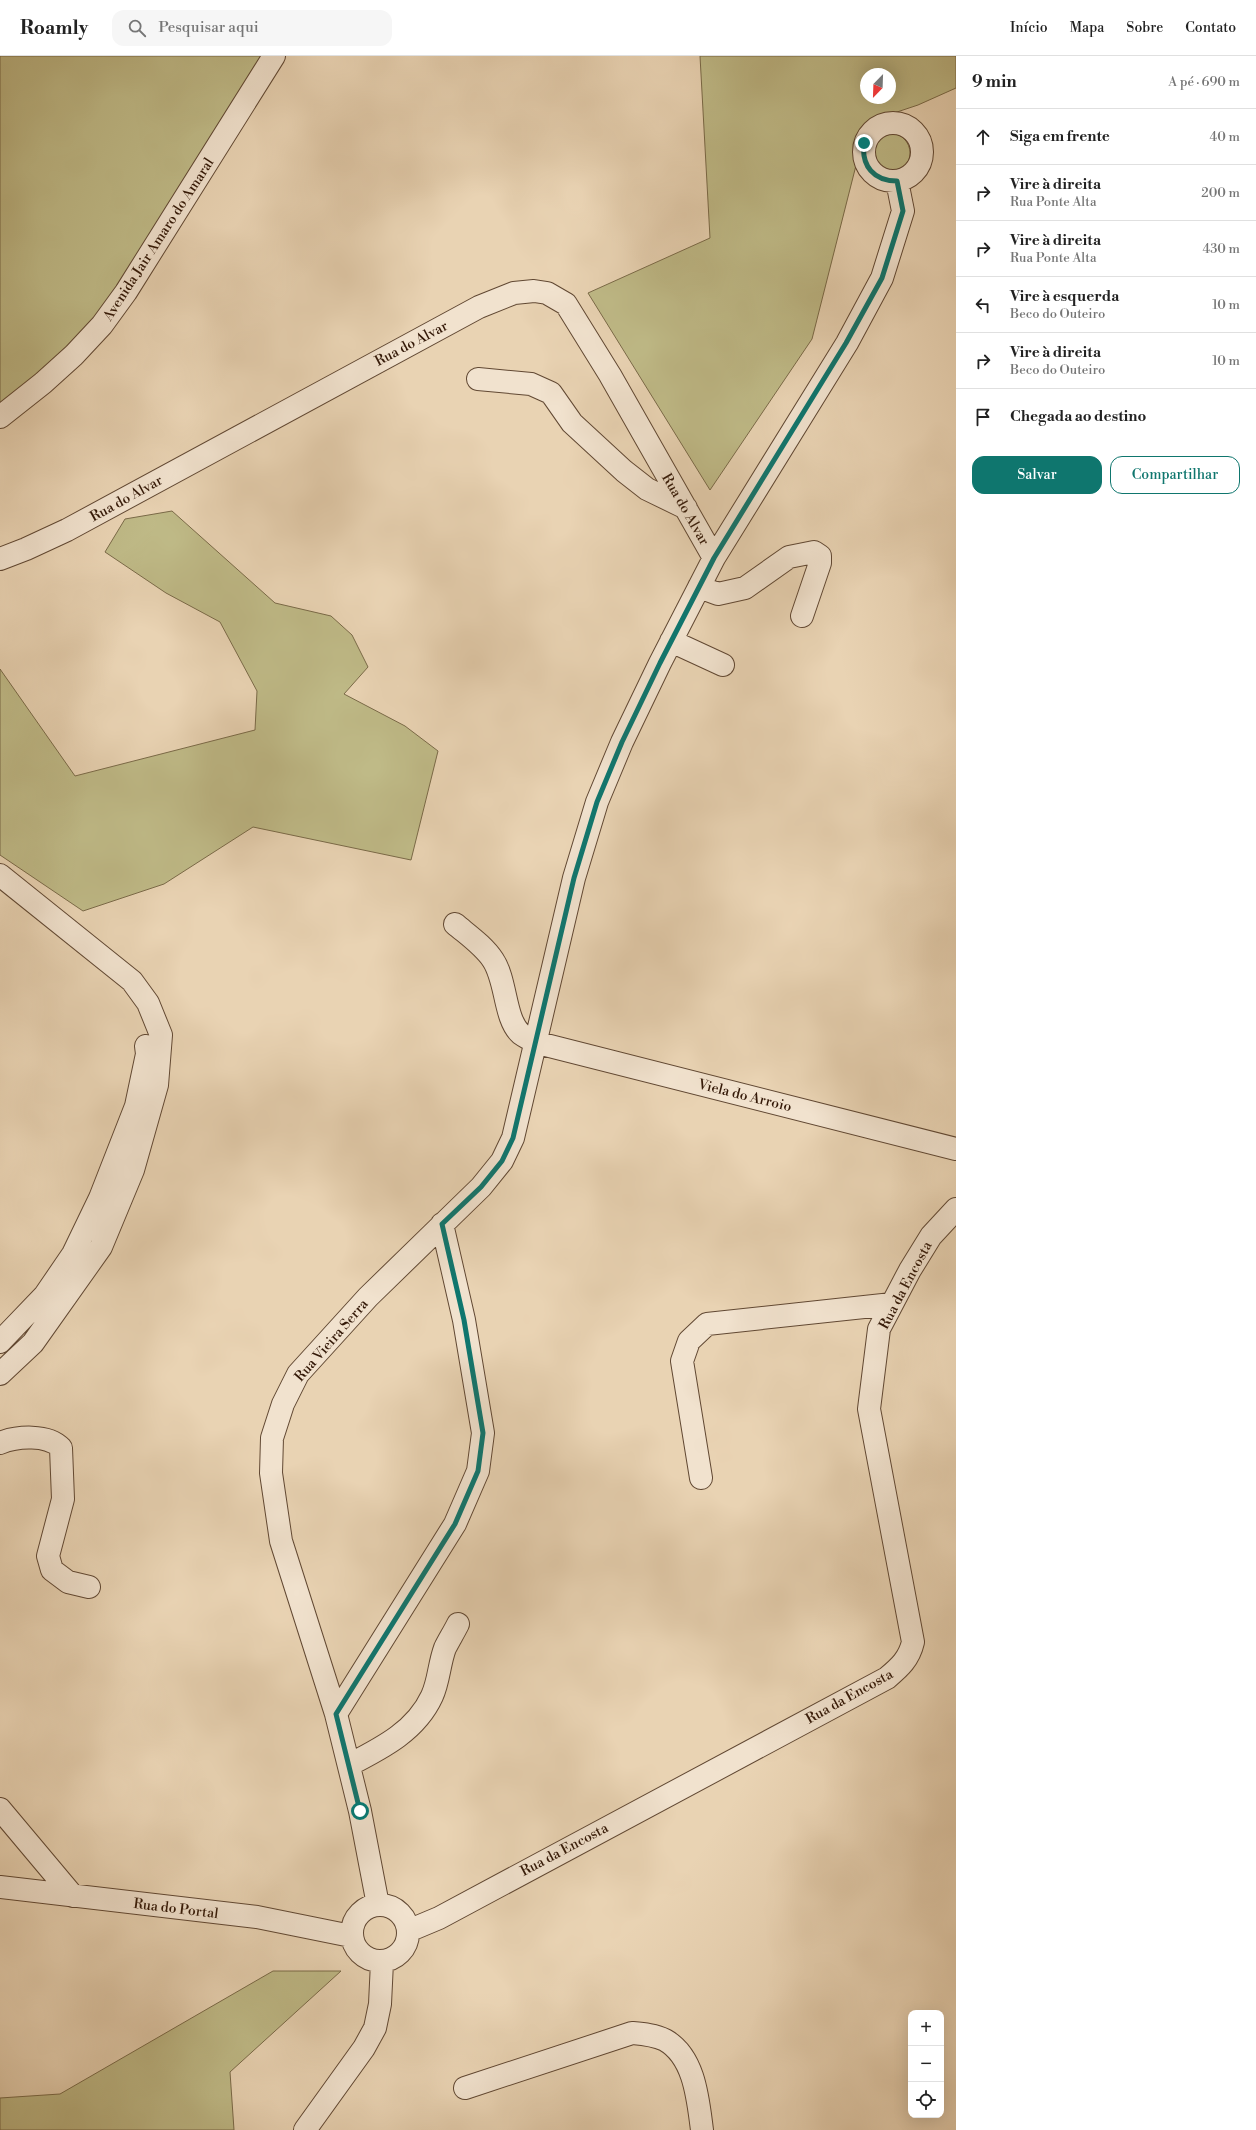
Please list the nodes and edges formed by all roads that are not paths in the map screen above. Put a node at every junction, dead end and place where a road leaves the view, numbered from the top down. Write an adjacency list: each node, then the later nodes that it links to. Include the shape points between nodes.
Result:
1 (274, 56): 4 (street, Avenida Jair Amaro do Amaral, via 126,292 102,325 43,383)
2 (897, 181): 6 (street, Rua Vieira Serra, via 903,211 882,278 846,343)
3 (478, 379): 5 (street, via 532,384 551,393 572,423 624,471 647,489)
4 (0, 417)
5 (686, 508): 6 (street, Rua do Alvar); 7 (street, Rua do Alvar, via 566,304 547,293 534,290 514,293 479,307 67,530)
6 (714, 558): 8 (street, Rua Vieira Serra)
7 (0, 559)
8 (699, 587): 9 (street, via 718,594 745,588 790,557 814,552 820,556 820,563); 10 (street, Rua Vieira Serra)
9 (802, 616)
10 (671, 641): 11 (street); 15 (street, Rua Vieira Serra, via 622,742 597,802 574,878)
11 (723, 665)
12 (0, 875): 21 (street, via 132,981 148,1003 161,1035 157,1085 133,1170 101,1247 33,1343)
13 (0, 894): 20 (street, via 50,927 114,978 135,1004 144,1026 147,1054 136,1106 100,1198 73,1254 45,1295)
14 (455, 924): 15 (street, via 493,960 502,977 513,1023 521,1034)
15 (534, 1042): 16 (street, Viela do Arroio); 18 (street, Rua Vieira Serra, via 513,1138 502,1161 481,1187)
16 (956, 1149)
17 (956, 1209): 19 (street, Rua da Encosta, via 931,1236)
18 (442, 1224): 26 (street, via 464,1320 483,1433 478,1471 455,1524); 26 (street, Rua Vieira Serra, via 368,1297 298,1374 283,1404 272,1438 271,1473 281,1541)
19 (892, 1304): 23 (street, via 707,1324 690,1341 682,1361); 32 (street, Rua da Encosta, via 879,1330 869,1409 913,1642 903,1665 886,1678 439,1918)
20 (0, 1342)
21 (0, 1374)
22 (0, 1443): 24 (street, via 10,1439 48,1439 61,1448 63,1499 48,1556 52,1570 68,1582)
23 (701, 1478)
24 (89, 1587)
25 (458, 1624): 27 (street, via 445,1648 433,1695 425,1710 388,1745)
26 (336, 1714): 27 (street, Rua Vieira Serra)
27 (349, 1765): 31 (street, Rua Vieira Serra)
28 (0, 1809): 30 (street)
29 (0, 1887): 30 (street, Rua do Portal)
30 (73, 1896): 33 (street, Rua do Portal, via 257,1917)
31 (378, 1905): 32 (street, via 391,1908 402,1915); 33 (street, via 369,1907 356,1918)
32 (408, 1931): 34 (street, via 408,1940 401,1952 391,1960)
33 (352, 1936): 34 (street, via 354,1944 365,1958)
34 (382, 1962): 36 (street, via 376,2028)
35 (465, 2088): 37 (street, via 632,2034 649,2035 665,2040 678,2050 694,2079)
36 (305, 2130)
37 (702, 2130)

